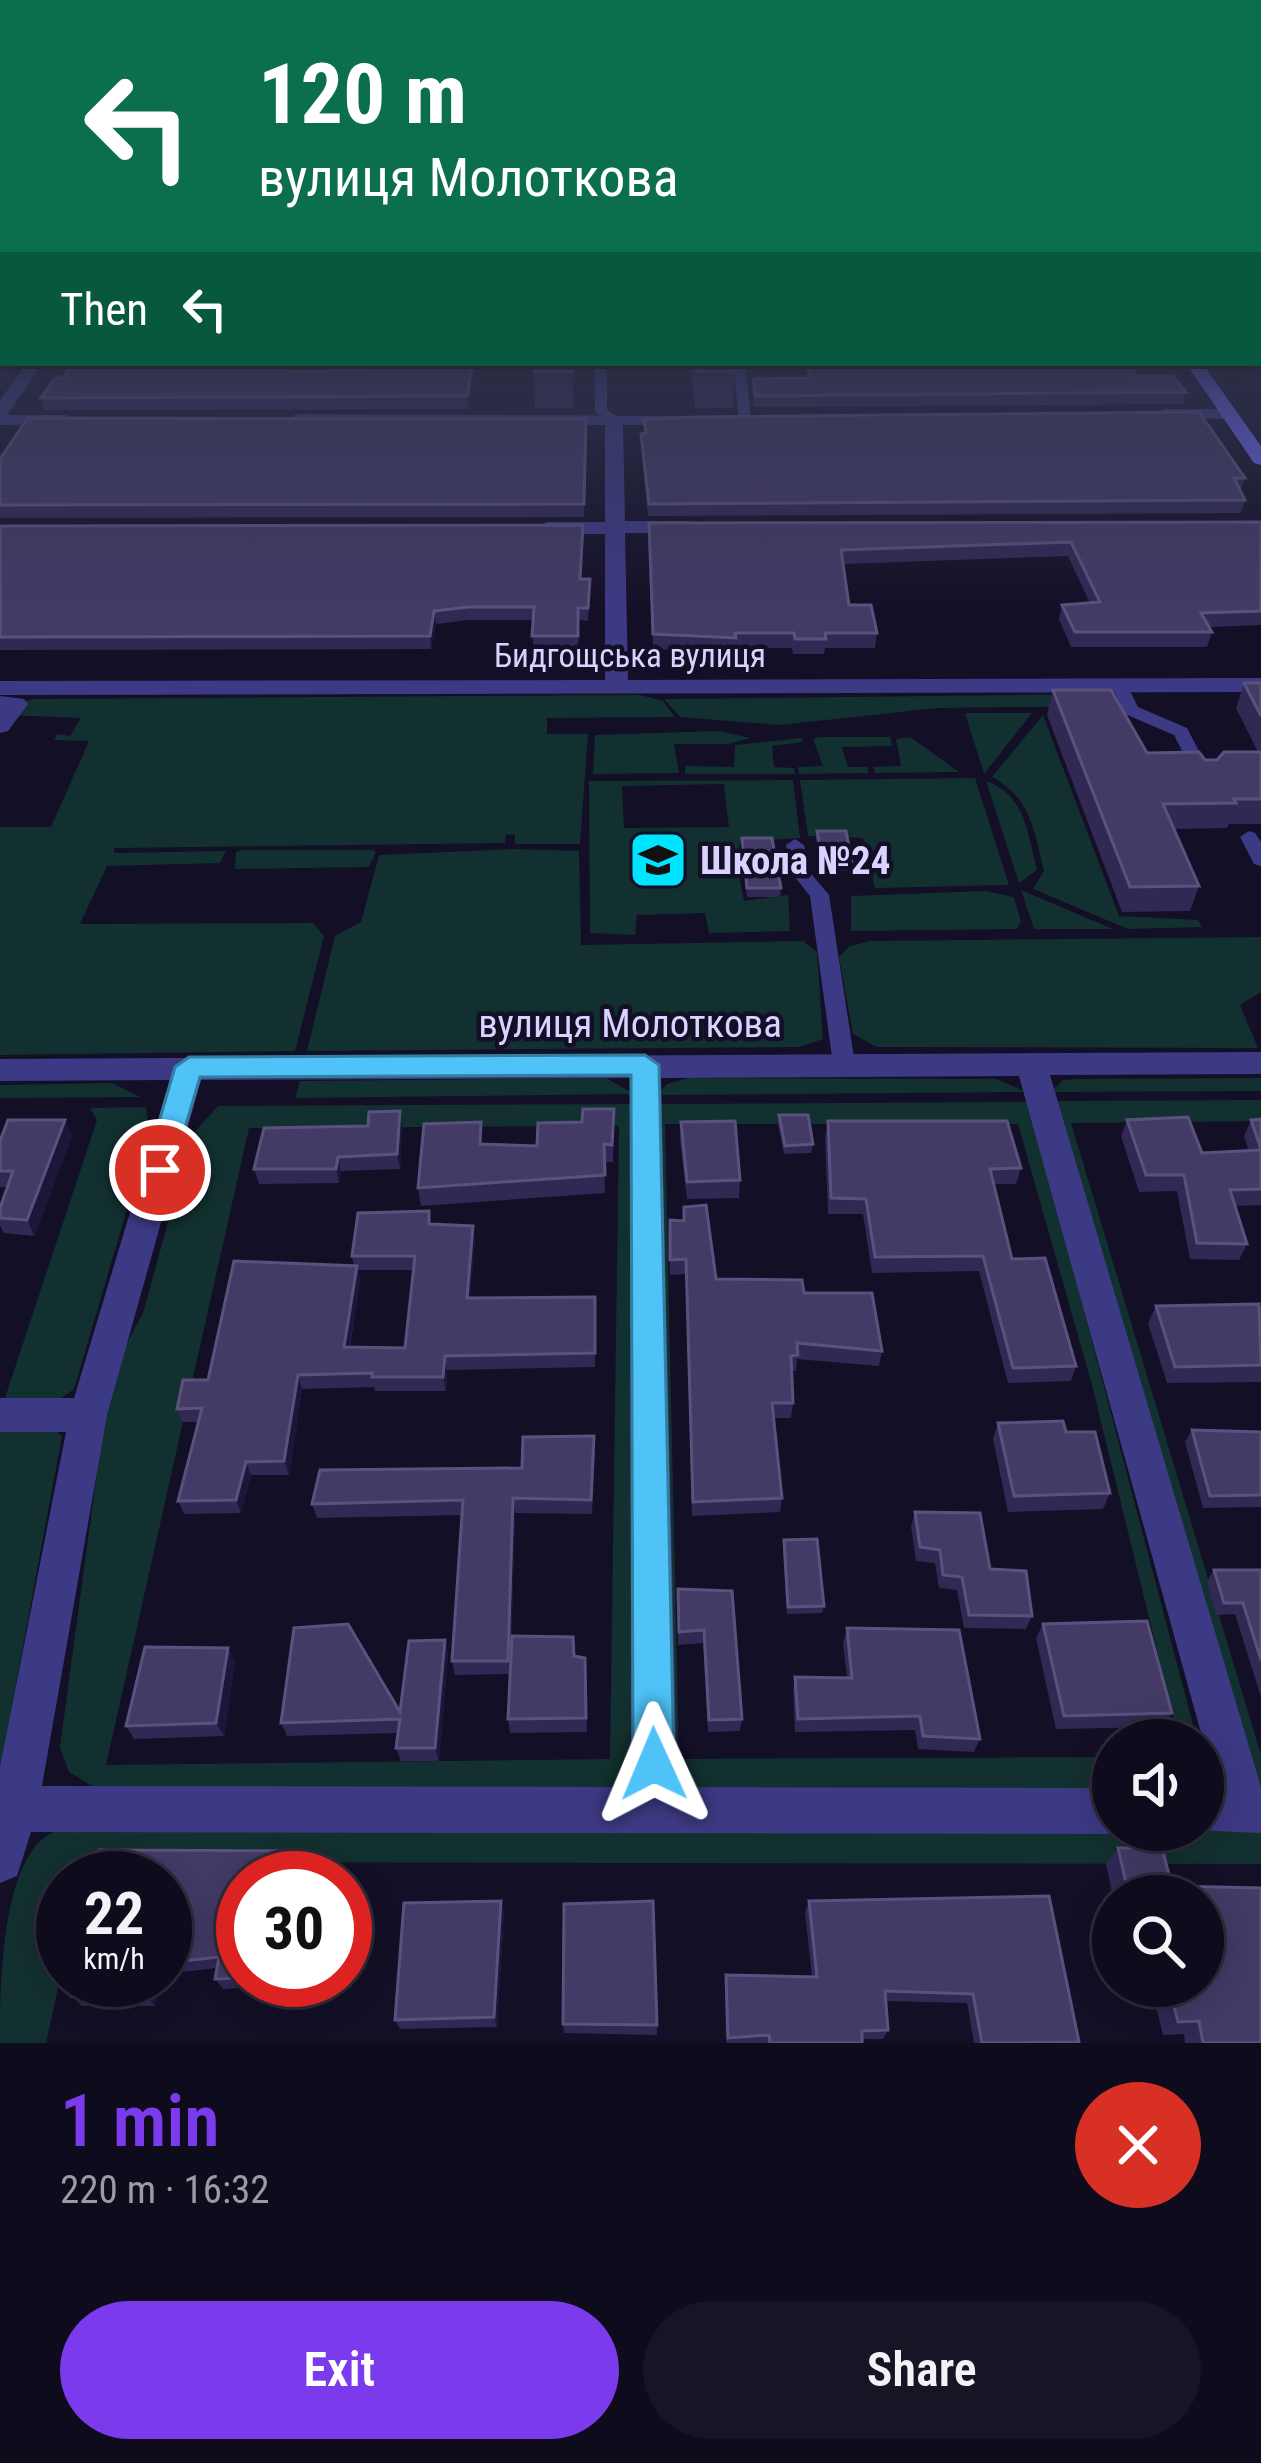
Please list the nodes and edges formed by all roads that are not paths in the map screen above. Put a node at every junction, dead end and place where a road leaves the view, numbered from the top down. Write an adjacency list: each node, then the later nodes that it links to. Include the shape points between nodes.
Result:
1 (614, 422): 6 (street)
2 (1236, 422): 3 (main road)
3 (1261, 459)
4 (710, 527): 6 (street)
5 (519, 528): 6 (street)
6 (614, 528): 9 (street)
7 (1120, 686): 8 (street, Бидгощська вулиця); 9 (street, Бидгощська вулиця); 11 (lane, via 1131,710 1181,732)
8 (1261, 686)
9 (617, 688): 10 (street, Бидгощська вулиця)
10 (4, 703)
11 (1202, 776)
12 (1249, 837): 14 (lane)
13 (795, 844): 16 (lane, via 799,872 819,896)
14 (1261, 860)
15 (1261, 1063): 17 (street, вулиця Молоткова)
16 (844, 1064): 17 (street, вулиця Молоткова); 18 (street, вулиця Молоткова)
17 (1031, 1064): 24 (street)
18 (645, 1065): 19 (street, вулиця Молоткова); 26 (street)
19 (189, 1067): 20 (street, вулиця Молоткова); 22 (street)
20 (0, 1070)
21 (0, 1415): 22 (street)
22 (88, 1415): 23 (street)
23 (8, 1808): 26 (street); 27 (street)
24 (1236, 1810)
25 (1092, 1811): 26 (street)
26 (654, 1812)
27 (0, 1859)

